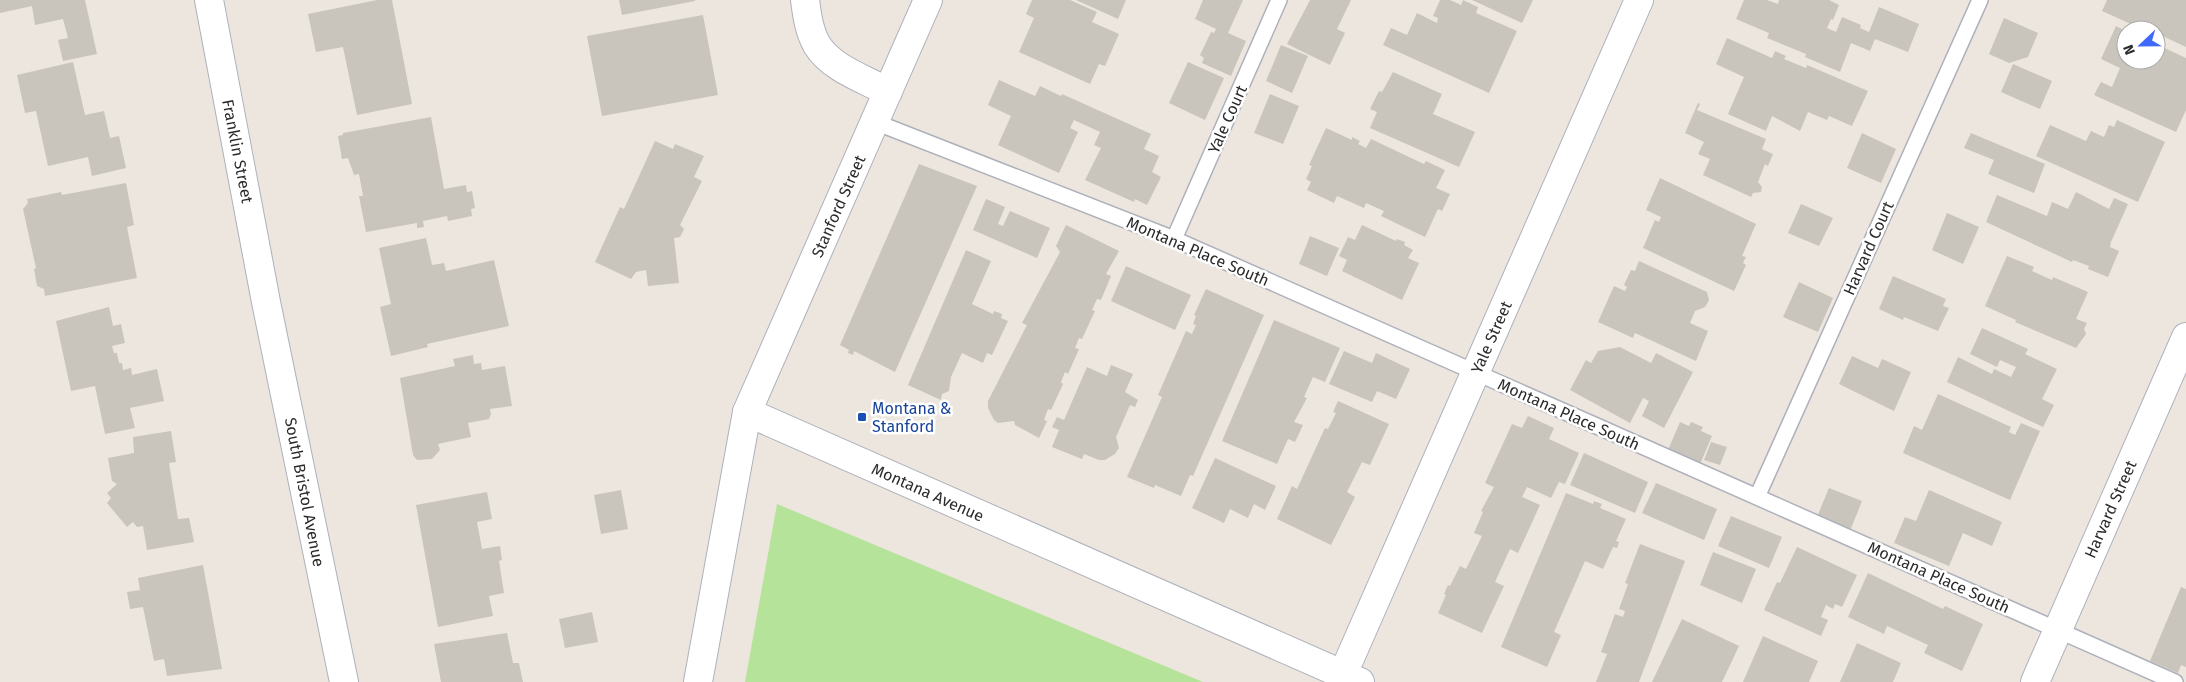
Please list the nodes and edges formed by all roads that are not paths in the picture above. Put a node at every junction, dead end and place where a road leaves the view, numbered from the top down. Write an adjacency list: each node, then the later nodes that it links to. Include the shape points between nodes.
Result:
1 (209, 0): 10 (street, Franklin Street)
2 (805, 0): 7 (street, via 810,28 818,46 838,66)
3 (928, 0): 7 (street, Stanford Street)
4 (1280, 0): 9 (lane, Yale Court)
5 (1639, 0): 12 (street, Yale Street)
6 (1980, 0): 14 (lane, Harvard Court)
7 (888, 92): 8 (street, Stanford Street)
8 (875, 122): 9 (lane, Montana Place South); 13 (street, Stanford Street)
9 (1174, 239): 12 (lane, Montana Place South)
10 (266, 302): 17 (street, South Bristol Avenue)
11 (2186, 337): 15 (street, Harvard Street)
12 (1475, 372): 14 (lane, Montana Place South); 16 (street, Yale Street)
13 (747, 412): 16 (street, Montana Avenue); 18 (street)
14 (1757, 496): 15 (lane, Montana Place South)
15 (2057, 630): 19 (street, Harvard Street); 20 (lane, Montana Place South)
16 (1351, 678)
17 (344, 682)
18 (698, 682)
19 (2035, 682)
20 (2175, 682)

